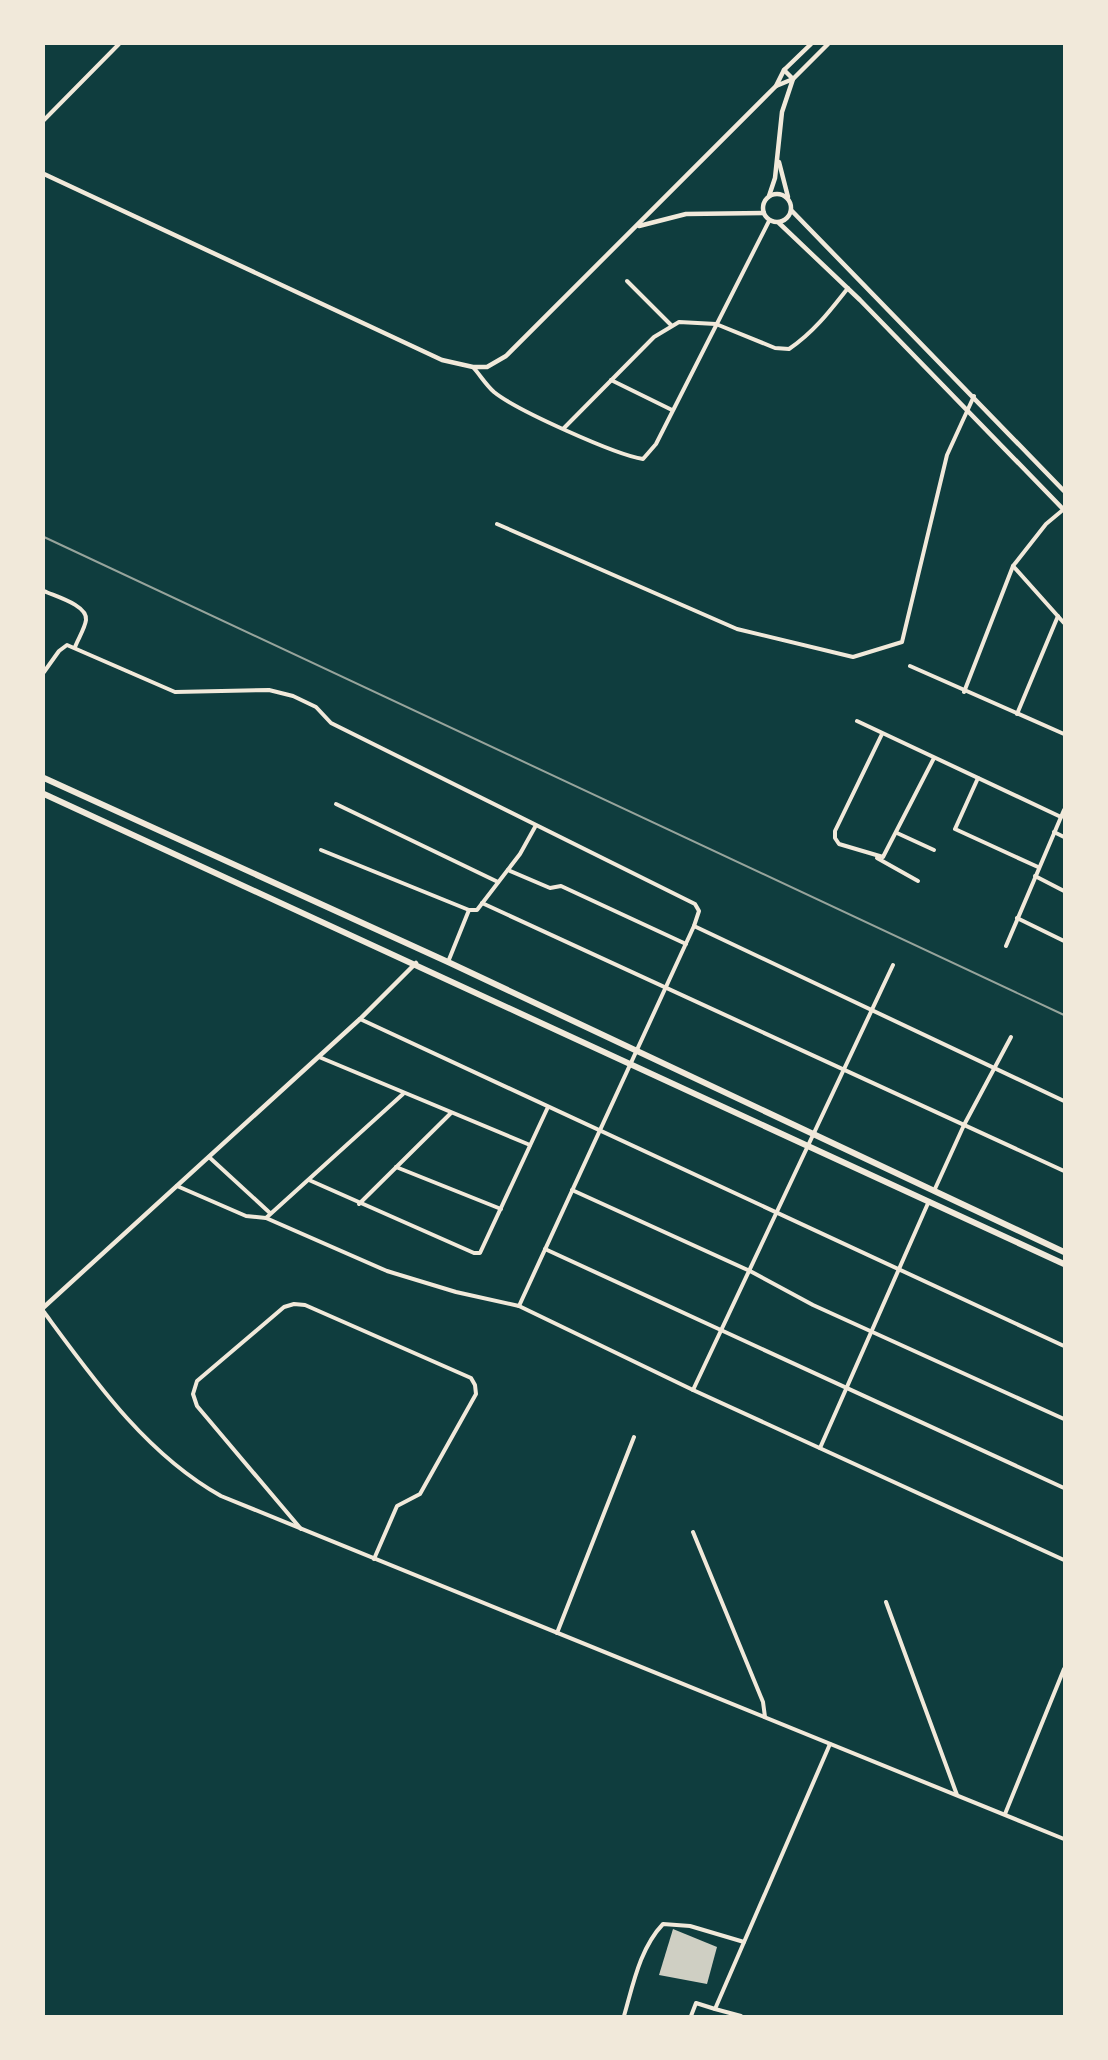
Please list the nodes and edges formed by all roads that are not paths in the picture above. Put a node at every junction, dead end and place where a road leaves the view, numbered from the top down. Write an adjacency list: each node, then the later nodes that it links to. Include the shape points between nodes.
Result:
1 (119, 44): 7 (street)
2 (811, 44): 4 (street)
3 (828, 44): 5 (street)
4 (784, 70): 5 (street); 6 (street)
5 (793, 79): 6 (street); 8 (street, via 782,112)
6 (776, 86): 16 (street)
7 (44, 120)
8 (778, 156): 10 (street); 11 (street)
9 (44, 174): 21 (street, via 442,360)
10 (769, 196): 11 (street); 13 (street)
11 (788, 197): 12 (street)
12 (792, 211): 15 (street); 23 (street)
13 (764, 213): 14 (street); 16 (street, via 686,214)
14 (770, 220): 15 (street); 19 (street)
15 (778, 223): 18 (street)
16 (636, 227): 21 (street, via 506,356 487,367)
17 (627, 281): 20 (street)
18 (848, 288): 19 (street, via 824,320 789,349 775,348); 25 (street)
19 (716, 324): 20 (street, via 692,321); 24 (street)
20 (671, 326): 22 (street, via 654,337)
21 (473, 367): 26 (street, via 507,401)
22 (611, 380): 24 (street); 26 (street)
23 (974, 396): 25 (street); 27 (street)
24 (672, 410): 26 (street, via 656,444 643,459)
25 (967, 410): 28 (street); 29 (street, via 947,455 902,642 854,657 737,629)
26 (564, 428)
27 (1065, 491)
28 (1064, 510): 30 (street, via 1046,524)
29 (497, 524)
30 (1013, 566): 32 (street); 37 (street)
31 (44, 591): 34 (street, via 85,613)
32 (1058, 616): 33 (street); 38 (street)
33 (1065, 623)
34 (75, 647): 36 (street, via 67,645 59,651); 49 (street, via 175,692 269,690 293,696 316,708 331,723)
35 (910, 666): 37 (street)
36 (44, 672)
37 (964, 692): 38 (street)
38 (1017, 714): 41 (street)
39 (857, 721): 40 (street)
40 (882, 734): 42 (street); 55 (street, via 835,831 839,844)
41 (1065, 734)
42 (934, 758): 44 (street); 51 (street)
43 (44, 778): 69 (highway)
44 (978, 778): 48 (street); 56 (street, via 955,829)
45 (44, 794): 70 (highway)
46 (336, 804): 60 (street)
47 (1065, 810): 48 (street)
48 (1061, 817): 50 (street)
49 (535, 827): 57 (street); 65 (street, via 695,904 699,911)
50 (1054, 832): 52 (street); 56 (street)
51 (897, 833): 54 (street); 55 (street, via 883,857)
52 (1065, 837)
53 (321, 850): 63 (street)
54 (934, 850)
55 (877, 857): 59 (street)
56 (1038, 867): 58 (street)
57 (508, 870): 60 (street); 67 (street, via 550,888 561,886)
58 (1035, 876): 61 (street); 64 (street)
59 (918, 881)
60 (498, 882): 62 (street)
61 (1065, 891)
62 (483, 903): 63 (street, via 476,911); 72 (street)
63 (469, 910): 69 (street)
64 (1017, 918): 66 (street); 68 (street)
65 (694, 926): 67 (street); 73 (street)
66 (1065, 941)
67 (686, 944): 72 (street)
68 (1006, 946)
69 (448, 962): 76 (highway)
70 (416, 963): 74 (street); 78 (highway)
71 (893, 965): 73 (street)
72 (666, 986): 76 (street); 79 (street)
73 (872, 1011): 79 (street); 80 (street)
74 (360, 1019): 77 (street); 83 (street)
75 (1011, 1037): 80 (street)
76 (635, 1051): 78 (street); 87 (highway)
77 (319, 1057): 81 (street); 90 (street)
78 (630, 1062): 86 (street); 89 (highway)
79 (844, 1068): 85 (street); 87 (street)
80 (993, 1068): 82 (street); 85 (street)
81 (403, 1094): 84 (street); 93 (street)
82 (1065, 1101)
83 (548, 1107): 86 (street); 88 (street)
84 (451, 1113): 88 (street); 91 (street)
85 (964, 1125): 92 (street); 96 (street)
86 (599, 1130): 95 (street); 101 (street)
87 (815, 1134): 89 (street); 96 (highway)
88 (530, 1145): 99 (street)
89 (810, 1145): 97 (highway); 101 (street)
90 (209, 1157): 94 (street); 100 (street)
91 (396, 1167): 98 (street); 99 (street)
92 (1065, 1171)
93 (309, 1180): 98 (street); 100 (street)
94 (177, 1186): 102 (street, via 246,1216); 109 (street)
95 (572, 1190): 103 (street); 107 (street)
96 (934, 1191): 104 (highway)
97 (929, 1201): 105 (highway); 106 (street)
98 (359, 1204): 99 (street, via 474,1253 484,1248)
99 (501, 1209)
100 (270, 1213): 102 (street)
101 (777, 1214): 106 (street); 107 (street)
102 (266, 1218): 108 (street, via 387,1271)
103 (545, 1249): 108 (street); 111 (street)
104 (1065, 1252)
105 (1065, 1264)
106 (897, 1269): 112 (street); 113 (street)
107 (750, 1271): 111 (street); 112 (street)
108 (519, 1306): 115 (street)
109 (44, 1307)
110 (44, 1312): 120 (street, via 87,1370 168,1459 221,1496)
111 (721, 1331): 114 (street); 115 (street)
112 (871, 1331): 114 (street); 116 (street)
113 (1065, 1346)
114 (845, 1386): 118 (street); 119 (street)
115 (693, 1390): 118 (street)
116 (1065, 1419)
117 (634, 1437): 125 (street)
118 (820, 1448): 123 (street)
119 (1065, 1488)
120 (302, 1530): 122 (street); 122 (street, via 197,1406 194,1394 197,1381 284,1308 294,1304 305,1305 471,1378 475,1385 476,1394 420,1494 397,1506)
121 (693, 1532): 127 (street, via 763,1702)
122 (374, 1559): 125 (street)
123 (1065, 1560)
124 (886, 1602): 129 (street)
125 (557, 1633): 127 (street)
126 (1065, 1669): 130 (street)
127 (765, 1718): 128 (street)
128 (830, 1744): 129 (street); 132 (street)
129 (957, 1796): 130 (street)
130 (1005, 1814): 131 (street)
131 (1065, 1839)
132 (744, 1941): 133 (street); 134 (street, via 690,1926 663,1924 653,1935 637,1971)
133 (715, 2009): 135 (street, via 696,2003); 136 (street)
134 (624, 2016)
135 (691, 2016)
136 (741, 2016)

